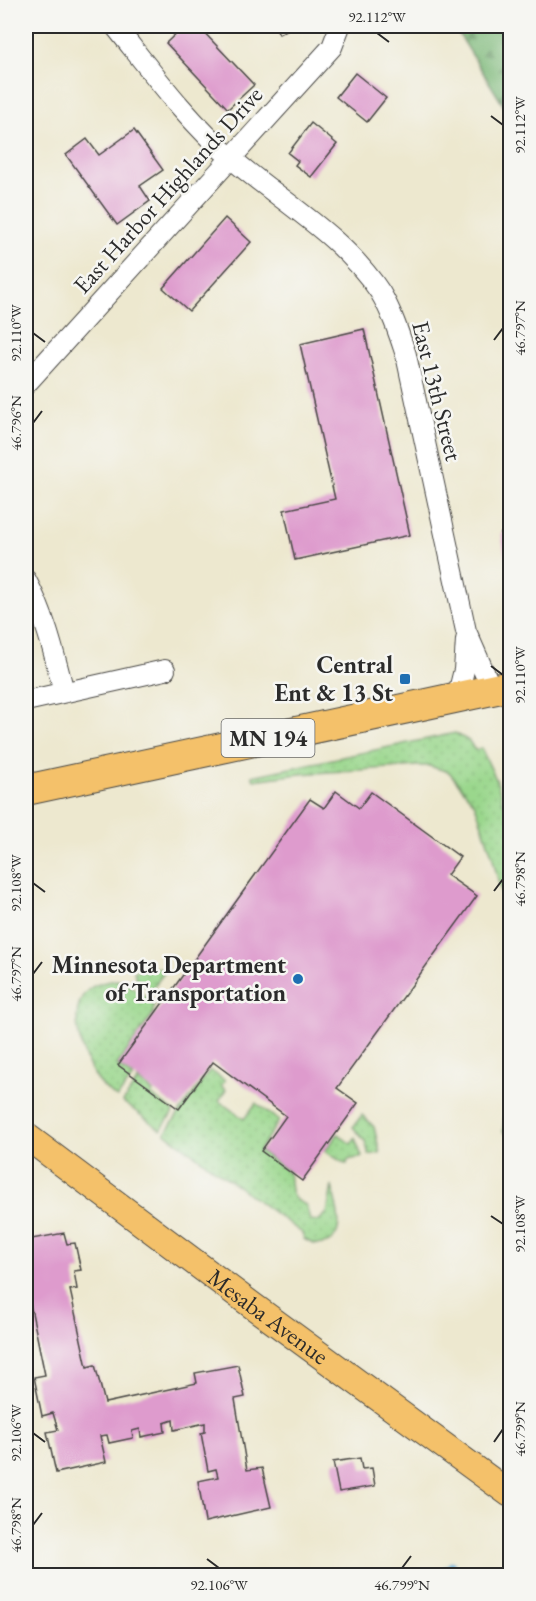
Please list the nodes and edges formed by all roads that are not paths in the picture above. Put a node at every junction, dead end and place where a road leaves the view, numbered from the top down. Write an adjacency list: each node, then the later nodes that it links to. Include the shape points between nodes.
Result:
1 (115, 26): 3 (street, East 13th Street, via 184,113)
2 (340, 26): 3 (street, East Harbor Highlands Drive, via 332,47)
3 (231, 159): 4 (street, East Harbor Highlands Drive); 6 (street, East 13th Street, via 349,254 381,293 406,355)
4 (26, 384)
5 (26, 579): 9 (street, via 51,639)
6 (466, 631): 8 (street, East 13th Street); 10 (street, East 13th Street, via 466,659)
7 (165, 670): 9 (street)
8 (501, 688): 10 (highway, MN 194)
9 (64, 693): 11 (street)
10 (457, 698): 12 (highway, MN 194)
11 (26, 701)
12 (26, 790)
13 (26, 1136): 14 (main road, Mesaba Avenue)
14 (510, 1494)

